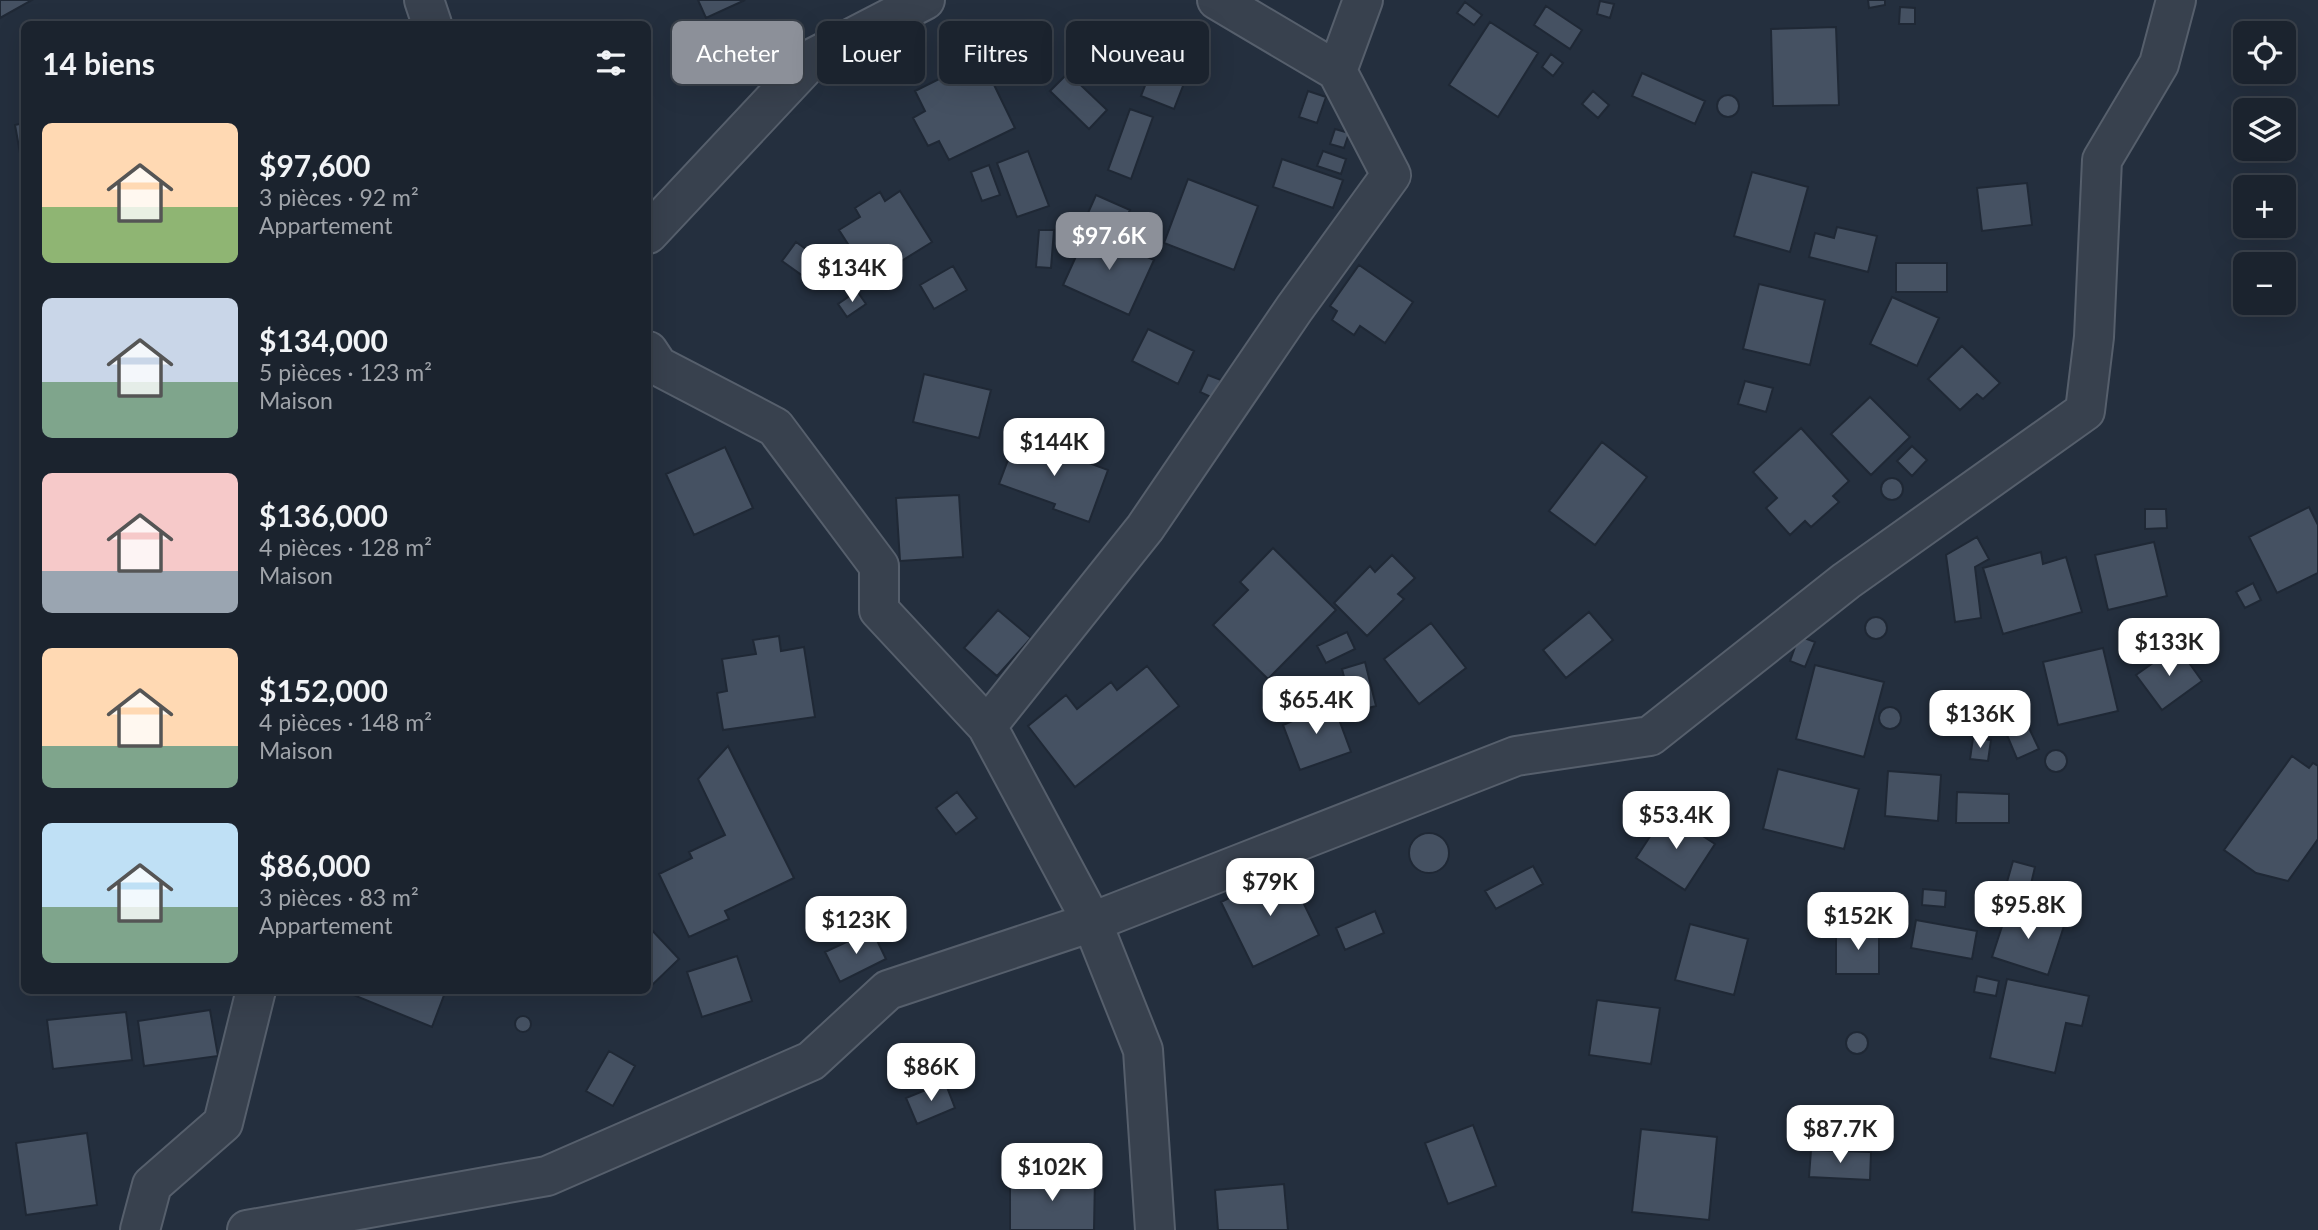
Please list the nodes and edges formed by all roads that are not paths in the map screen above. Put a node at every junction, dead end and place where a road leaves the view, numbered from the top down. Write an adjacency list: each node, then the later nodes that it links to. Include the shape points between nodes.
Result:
1 (424, 0): 6 (street)
2 (925, 0): 8 (street, via 813,58)
3 (1217, 0): 7 (street)
4 (1363, 0): 7 (street)
5 (2176, 0): 11 (street, via 2159,64 2102,160 2094,337 2085,411 1846,581 1650,736 1516,756)
6 (431, 21)
7 (1337, 71): 10 (street, via 1391,175 1145,528)
8 (651, 231)
9 (651, 362): 10 (street, via 775,427 878,566 878,610)
10 (987, 726): 11 (street)
11 (1092, 922): 14 (street, via 888,990 811,1061 547,1177); 15 (street, via 1143,1050)
12 (255, 994): 13 (street, via 223,1123 152,1185)
13 (140, 1230)
14 (247, 1230)
15 (1155, 1230)

